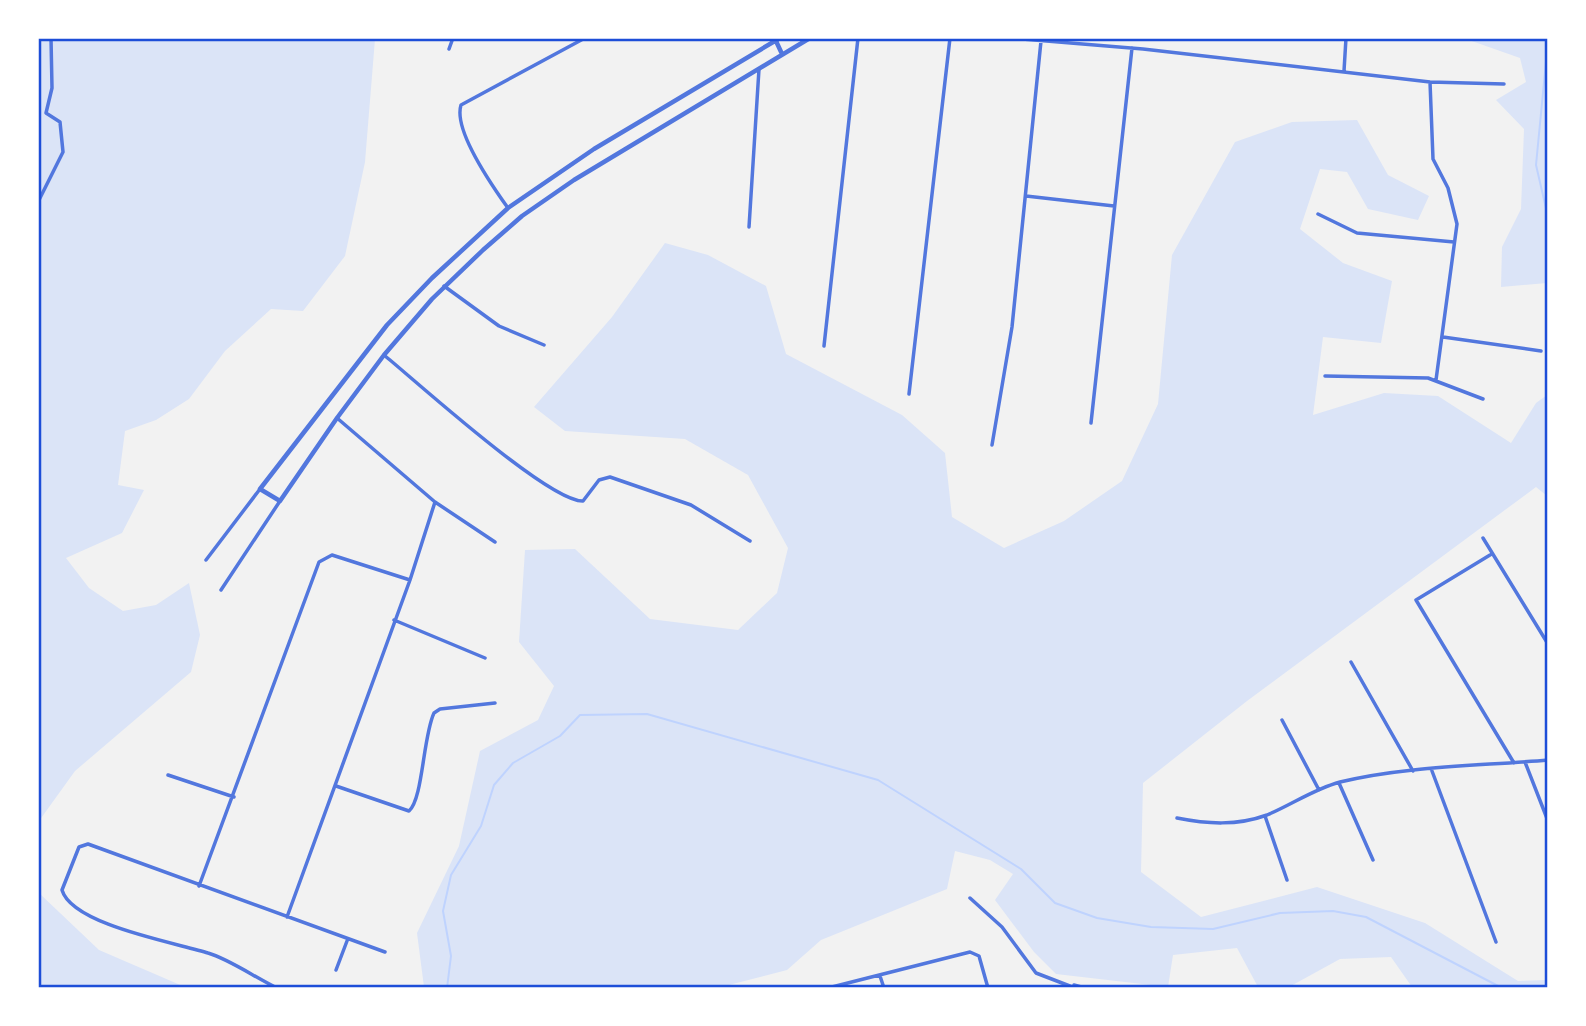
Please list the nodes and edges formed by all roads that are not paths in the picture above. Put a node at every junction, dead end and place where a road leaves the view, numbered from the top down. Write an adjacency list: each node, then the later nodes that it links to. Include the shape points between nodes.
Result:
1 (51, 38): 21 (street, via 52,88 46,113 60,122 63,152)
2 (453, 38): 14 (street)
3 (585, 38): 23 (street, via 461,105 459,121 488,180)
4 (810, 38): 15 (street)
5 (858, 38): 30 (street)
6 (950, 38): 35 (street)
7 (1012, 38): 11 (street)
8 (1090, 38): 12 (street)
9 (1346, 38): 17 (street)
10 (778, 40): 15 (street); 23 (street, via 594,149)
11 (1041, 41): 12 (street); 20 (street)
12 (1089, 45): 13 (street)
13 (1132, 48): 17 (street); 22 (street)
14 (449, 50)
15 (782, 54): 16 (street)
16 (759, 68): 25 (street); 27 (street, via 522,216)
17 (1344, 72): 18 (street)
18 (1430, 82): 19 (street); 26 (street, via 1431,148 1455,208)
19 (1504, 84)
20 (1026, 197): 22 (street); 39 (street, via 1012,327)
21 (38, 202)
22 (1114, 206): 38 (street)
23 (508, 208): 40 (street, via 387,325)
24 (1318, 214): 26 (street, via 1357,233)
25 (749, 227)
26 (1455, 242): 28 (street)
27 (444, 286): 29 (street, via 499,326); 32 (street)
28 (1443, 337): 31 (street); 34 (street)
29 (544, 345)
30 (824, 345)
31 (1541, 351)
32 (384, 355): 37 (street); 44 (street, via 538,480 571,499 583,501 600,480 610,477 691,505)
33 (1325, 376): 34 (street)
34 (1436, 380): 36 (street)
35 (909, 394)
36 (1483, 399)
37 (337, 418): 41 (street); 42 (street)
38 (1091, 423)
39 (992, 445)
40 (260, 489): 41 (street); 47 (street)
41 (280, 501): 49 (street)
42 (435, 502): 45 (street); 48 (street)
43 (1483, 538): 51 (street)
44 (750, 541)
45 (495, 542)
46 (1490, 555): 58 (street, via 1416,600)
47 (206, 560)
48 (410, 580): 50 (street); 65 (street, via 332,555 319,562)
49 (221, 590)
50 (394, 620): 52 (street); 63 (street)
51 (1548, 644)
52 (485, 658)
53 (1351, 662): 59 (street)
54 (495, 703): 63 (street, via 434,713 416,803 410,811)
55 (1282, 720): 64 (street)
56 (1548, 760): 57 (street)
57 (1525, 762): 58 (street); 68 (street)
58 (1514, 763): 60 (street)
59 (1413, 771): 60 (street); 62 (street)
60 (1432, 771): 75 (street)
61 (168, 775): 65 (street)
62 (1339, 783): 64 (street); 69 (street)
63 (336, 786): 73 (street)
64 (1319, 790): 66 (street)
65 (234, 797): 71 (street)
66 (1265, 816): 67 (street, via 1209,825); 70 (street)
67 (1177, 818)
68 (1548, 821)
69 (1373, 860)
70 (1287, 880)
71 (199, 886): 73 (street); 80 (street, via 84,844 62,890 64,896 112,927 211,953)
72 (970, 898): 79 (street, via 1002,927 1036,973)
73 (287, 917): 74 (street)
74 (347, 941): 76 (street); 77 (street)
75 (1496, 942)
76 (385, 952)
77 (336, 970)
78 (880, 975): 81 (street); 82 (street); 83 (street, via 975,952)
79 (1075, 986): 84 (street)
80 (276, 988)
81 (828, 988)
82 (884, 988)
83 (988, 988)
84 (1085, 988)

